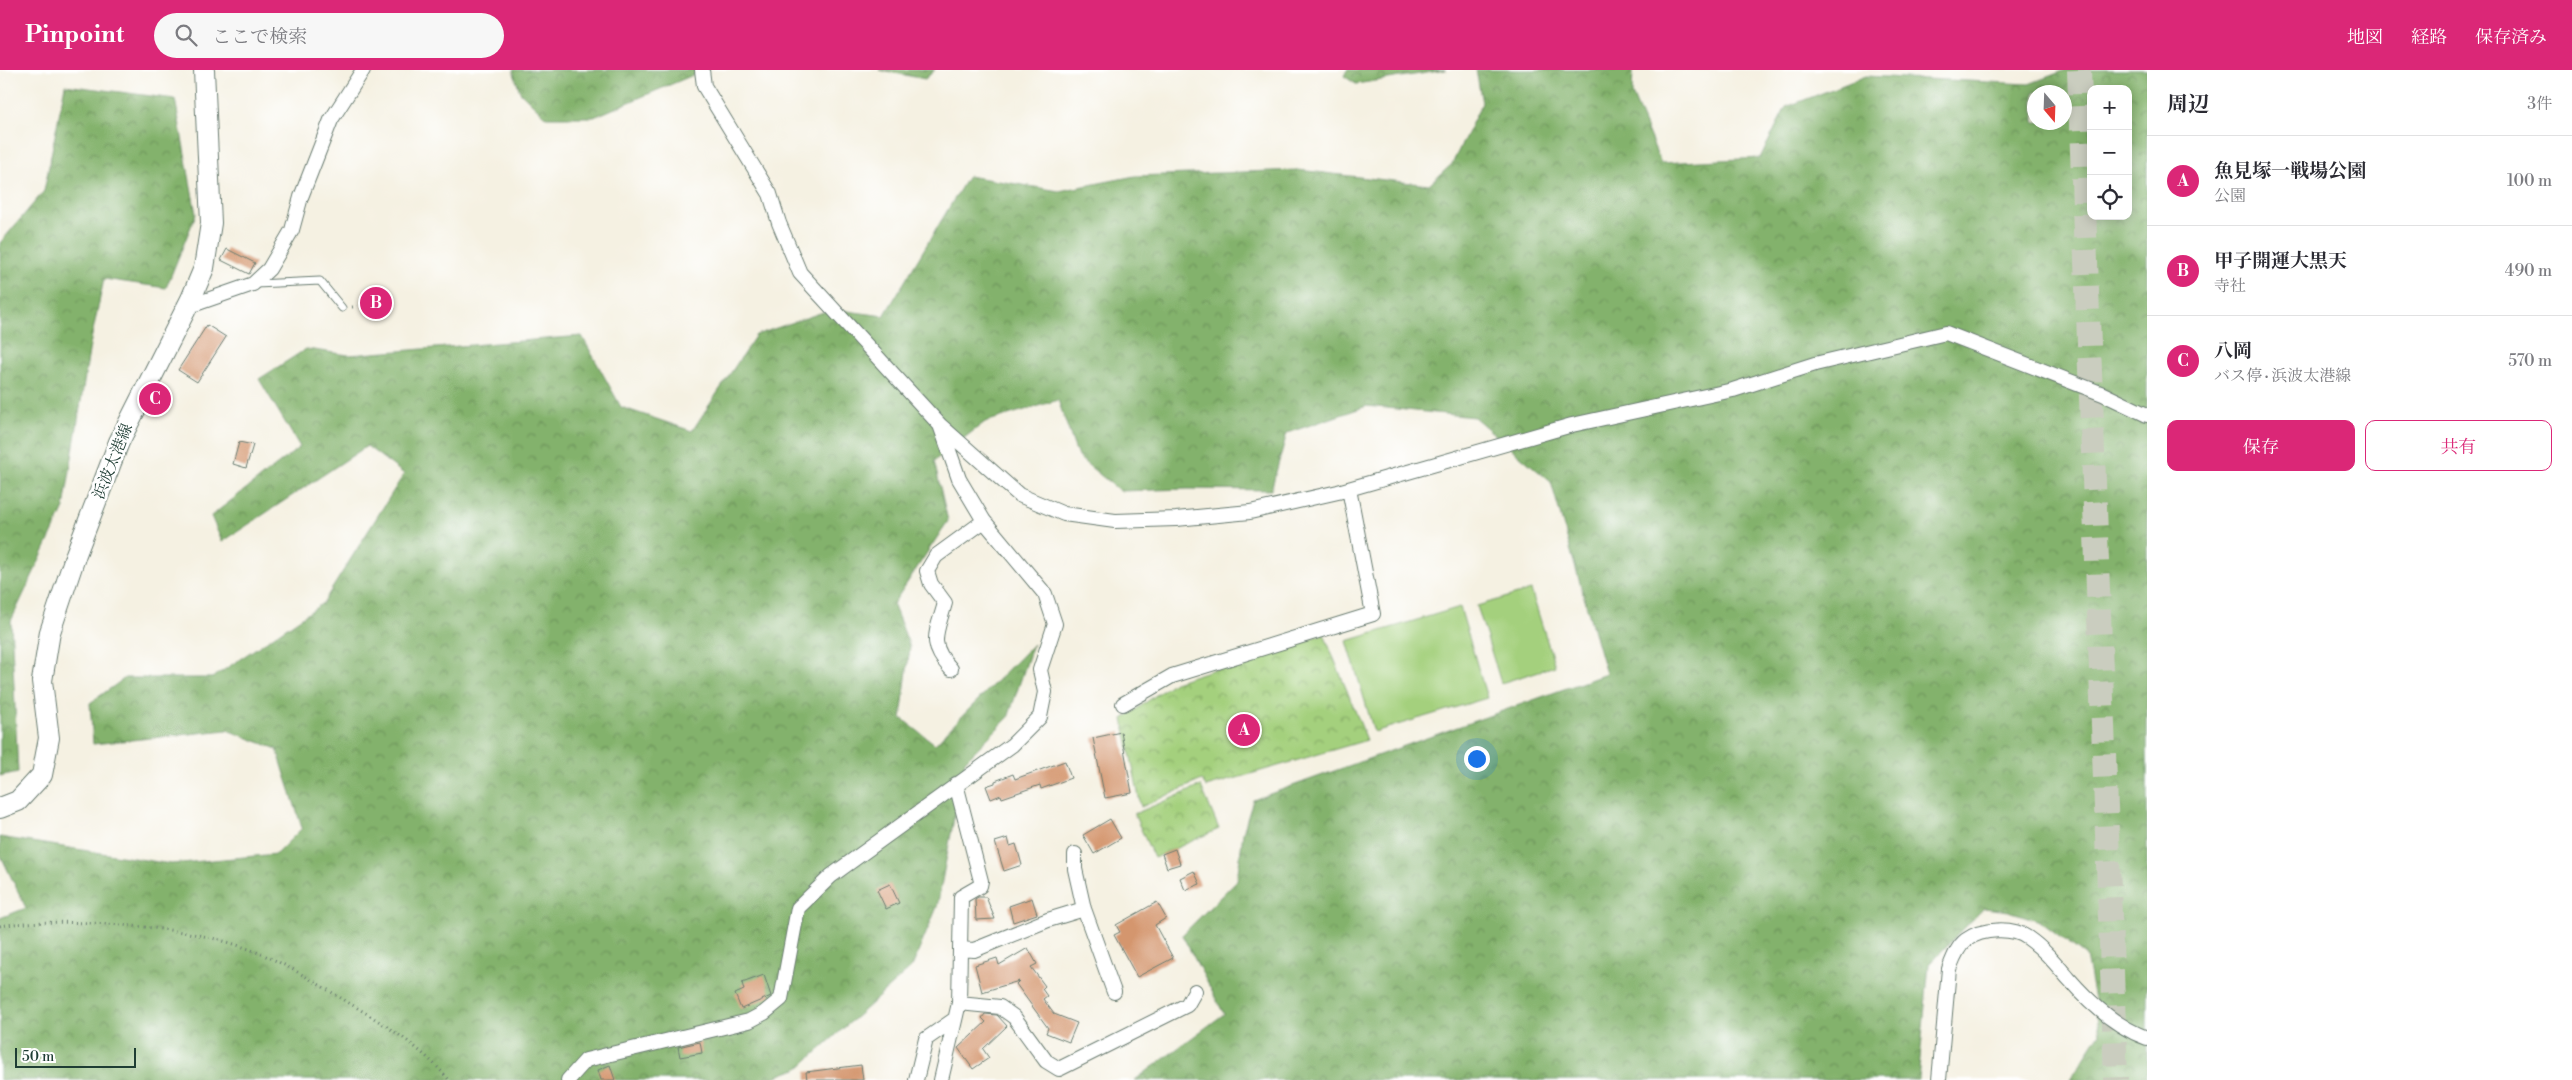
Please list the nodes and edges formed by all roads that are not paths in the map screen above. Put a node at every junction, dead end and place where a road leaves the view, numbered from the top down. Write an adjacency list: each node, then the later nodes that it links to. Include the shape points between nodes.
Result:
1 (204, 70): 5 (main road, 浜波太港線, via 211,234 204,268)
2 (363, 70): 4 (street, via 331,120 285,244 269,269)
3 (702, 70): 8 (street, via 704,86 770,194 800,273)
4 (253, 284): 5 (street); 6 (lane, via 320,281)
5 (188, 307): 14 (main road, 浜波太港線, via 119,442 50,632 42,681 49,738 42,775 18,801)
6 (342, 308)
7 (2147, 415): 9 (street, via 2103,394 1946,333 1815,364 1733,390 1572,425)
8 (940, 425): 9 (street, via 1019,495 1064,514 1115,521 1176,519 1250,512); 10 (street, via 959,479)
9 (1349, 489): 12 (street, via 1373,614 1172,676)
10 (984, 521): 11 (street, via 936,556 927,571 931,584 945,602 934,644 939,657); 13 (street, via 1045,594 1055,624 1040,670 1045,692 1040,717 1012,745)
11 (950, 669)
12 (1123, 704)
13 (956, 784): 17 (street, via 981,881 980,886 961,897); 23 (street, via 831,876 798,908 781,1000 764,1013 749,1021 586,1060)
14 (0, 808)
15 (1075, 854): 16 (street)
16 (1084, 909): 17 (street, via 974,950); 19 (street)
17 (960, 949): 20 (street)
18 (1195, 991): 20 (street, via 1187,1004 1059,1069 1046,1061 1014,1017 1000,1007)
19 (1114, 992)
20 (959, 1004): 21 (street)
21 (955, 1018): 24 (street, via 926,1039); 25 (street)
22 (2147, 1038): 26 (street, via 2114,1022 2027,937 2006,930 1986,933 1967,939 1949,969)
23 (568, 1080)
24 (916, 1080)
25 (941, 1080)
26 (1939, 1080)

